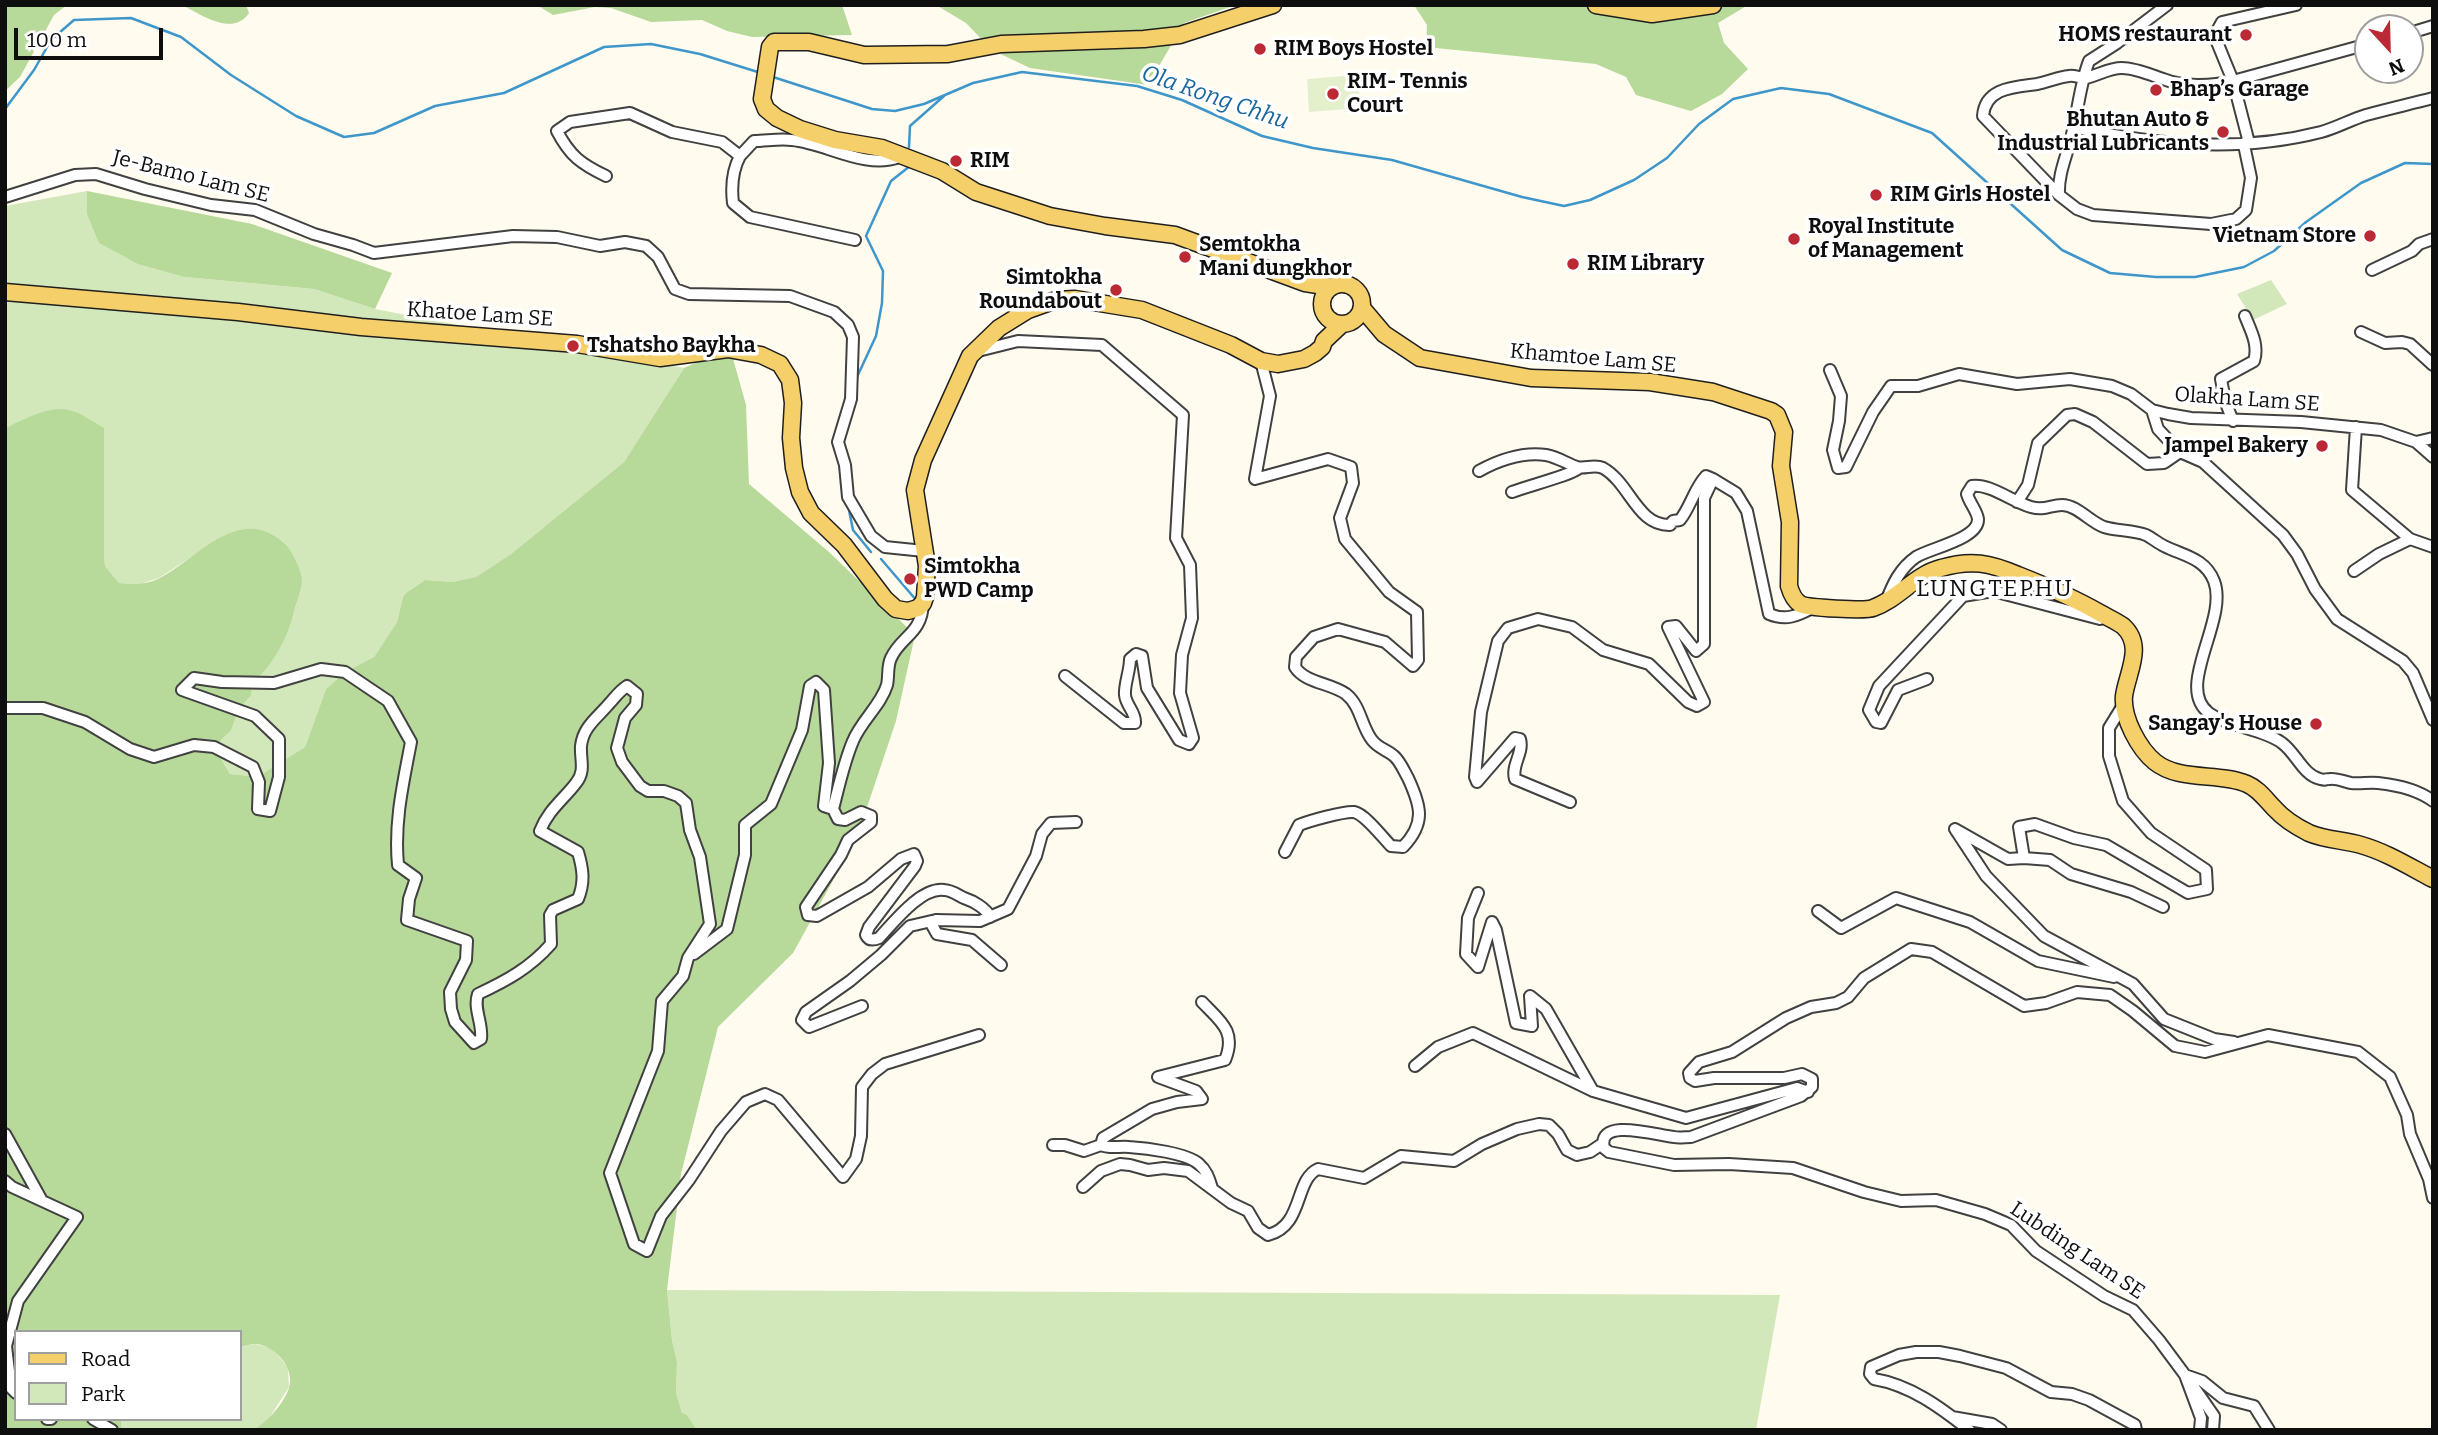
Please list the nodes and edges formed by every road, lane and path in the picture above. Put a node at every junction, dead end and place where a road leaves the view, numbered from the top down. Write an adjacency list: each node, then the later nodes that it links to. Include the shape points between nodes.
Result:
1 (1273, 5): 13 (main road, via 1180,35 1001,44 948,54 864,55 809,42 774,42 762,99 766,109 800,129)
2 (1596, 5): 3 (main road, via 1651,14)
3 (1713, 5)
4 (2166, 5): 7 (street, via 2091,58)
5 (2296, 5): 8 (street, via 2222,22 2217,42)
6 (2354, 48): 8 (street)
7 (2085, 78): 8 (street, via 2123,68 2190,84); 10 (street); 15 (street, via 2071,75 2011,86 1990,96 1984,107 1983,116)
8 (2233, 81): 11 (street, via 2248,139)
9 (2433, 98): 11 (street, via 2321,132)
10 (2073, 127): 11 (street, via 2195,145); 15 (street)
11 (2244, 145): 15 (street, via 2251,178 2246,210 2236,219 2211,224 2093,215)
12 (740, 156): 13 (street, via 754,141 793,140 866,159); 14 (street, via 722,142 673,132 629,113 570,122 557,131 584,166); 18 (street, via 734,167 733,203 750,217)
13 (902, 156): 21 (main road, via 942,171 976,192 1050,216 1175,235)
14 (606, 176)
15 (2059, 195)
16 (5, 197): 45 (street, Je-Bamo Lam SE, via 75,175 96,174 198,202 255,210 374,253 513,236 557,237 600,246 625,242 646,246 658,257 676,289 689,294 790,296 834,312 853,337 851,399 838,442 848,497 871,536 885,547)
17 (2433, 239): 19 (street)
18 (855, 240)
19 (2372, 270)
20 (5, 292): 48 (main road, Khatoe Lam SE, via 577,344 660,358 729,349 761,355 780,364 790,380 794,468 811,513 896,609 908,611)
21 (1326, 293): 22 (main road); 23 (main road, via 1341,283 1356,289 1361,298)
22 (1326, 317): 23 (main road, via 1334,323); 26 (main road)
23 (1353, 317): 26 (main road); 49 (main road, Khamtoe Lam SE, via 1377,325 1418,357 1451,365 1531,377 1650,382 1713,392 1772,411 1784,432 1781,466 1790,522 1789,586 1801,604)
24 (2245, 317): 32 (street, via 2254,338 2254,361 2221,379)
25 (2361, 332): 29 (street, via 2385,343 2410,344)
26 (1324, 341): 28 (main road, via 1304,359 1278,364)
27 (970, 356): 28 (main road, via 999,328 1028,310 1075,299 1142,310); 45 (main road, via 923,460 915,491); 51 (street, via 1018,341 1102,345 1183,415 1176,538 1190,565 1192,618 1182,655 1180,693 1193,738 1189,744 1180,740 1147,688 1142,656 1130,659 1125,695 1135,723 1124,723)
28 (1261, 361): 60 (street, via 1270,396 1255,479 1328,459 1350,467 1353,484 1340,518 1345,540 1389,592 1418,612 1419,660 1413,666 1385,642 1338,629 1314,638 1296,657 1295,667 1299,674 1346,694 1356,704 1371,738 1399,762 1419,806 1420,820 1413,836 1403,847 1391,846 1365,818 1352,812 1299,825)
29 (2433, 365)
30 (1830, 370): 31 (street, Olakha Lam SE, via 1841,396 1833,450 1838,467 1846,467 1891,386 1919,386 1959,374 2018,384 2070,379 2112,386)
31 (2152, 410): 32 (street, Olakha Lam SE); 36 (street, via 2158,429)
32 (2234, 421): 33 (street, Olakha Lam SE)
33 (2356, 428): 35 (street, Olakha Lam SE, via 2381,430); 43 (street, via 2352,490)
34 (2433, 438): 35 (street)
35 (2416, 442): 37 (street)
36 (2180, 452): 42 (street, via 2164,463 2147,464 2093,422 2067,415 2038,443 2028,485); 55 (street, via 2203,462 2283,535 2337,619 2403,661)
37 (2433, 457)
38 (1579, 468): 39 (street, via 1546,455 1526,454); 40 (street, via 1604,469 1623,485 1649,520 1660,525 1680,520 1699,483 1706,476); 41 (street)
39 (1479, 471)
40 (1713, 479): 49 (street, via 1736,493 1747,511 1769,614 1783,620); 57 (street, via 1704,498 1704,644 1696,651 1676,626 1668,627 1704,702 1697,706 1688,702 1649,664 1603,650 1573,627 1538,619 1508,628 1498,641 1481,712 1475,777 1478,782 1514,738 1520,739 1515,779)
41 (1512, 492)
42 (2017, 502): 47 (street, via 1979,485 1969,488 1967,496 1978,516 1975,528 1915,557 1895,580); 56 (street, via 2034,508 2074,508 2104,527 2147,536 2201,561 2215,582 2216,599 2213,627 2198,670 2199,699 2206,711 2282,742 2312,776 2413,789)
43 (2410, 539): 44 (street); 46 (street)
44 (2433, 547)
45 (924, 551): 48 (main road, via 927,580)
46 (2354, 571)
47 (1886, 602): 49 (main road, via 1862,611); 50 (main road, via 1932,570 1986,563 2070,597)
48 (923, 603): 58 (street, via 914,632 889,662 883,694 853,740)
49 (1814, 607)
50 (2116, 622): 52 (street, via 1993,591 1963,596 1879,686 1869,710 1876,722 1886,716 1898,690); 53 (main road, via 2132,639 2135,651)
51 (1065, 676)
52 (1927, 679)
53 (2125, 702): 61 (street, via 2109,728 2109,756 2123,801 2151,833 2206,870 2207,889 2188,893 2106,845 2035,824 2019,827); 62 (main road, via 2140,745 2161,766 2246,784 2311,834 2379,852)
54 (5, 708): 68 (street, via 43,708 85,722 130,749 154,757 194,745 214,747 253,767 259,782 258,809 270,811 279,777 279,739 256,716 182,690 194,678 274,683 321,669 345,672 388,701 411,742 396,839 398,865 416,878 407,920 467,941 466,960 450,992 451,1009 455,1022 474,1043 481,1039 482,1031 475,1002 478,994 510,979 542,954 551,944 553,910 578,899 583,888 578,852 540,831 583,771 581,745 589,724 627,686 637,694 617,748 622,762 640,786 678,796 685,803 700,858 710,924)
55 (2433, 720)
56 (2433, 801)
57 (1570, 802)
58 (832, 809): 66 (street, via 838,819 861,812 871,816 871,822 848,840 806,907 808,915 817,916 868,887 914,853 915,866 869,928 867,938 879,937 922,895 932,891 946,890 970,900); 68 (street, via 824,806 828,763 824,690 816,682 810,686 802,730 771,804 745,825 745,856 727,929)
59 (1076, 822): 66 (street, via 1051,822 1008,909)
60 (1285, 852)
61 (2024, 858): 64 (street, via 2050,860 2071,874); 70 (street, via 2008,859 1955,830 1986,876 2044,936)
62 (2433, 879)
63 (1478, 893): 76 (street, via 1468,918 1466,954 1478,967 1492,922 1516,1023 1532,1026 1530,996 1546,1009)
64 (2163, 907)
65 (1818, 911): 70 (street, via 1841,928 1896,898 1970,922 2038,961)
66 (990, 917): 67 (street)
67 (936, 920): 69 (street, via 932,925 937,934 972,940); 72 (street, via 910,926 802,1020 809,1027)
68 (688, 958): 73 (street, via 683,976 662,1001 658,1051 610,1173 634,1244 647,1251 661,1216 746,1102 765,1094 778,1100 844,1177 856,1160 862,1087 872,1074 885,1064)
69 (1001, 965)
70 (2117, 977): 74 (street, via 2133,984 2164,1019)
71 (1202, 1002): 81 (street, via 1227,1029 1230,1047 1225,1060 1158,1077 1196,1091 1202,1099 1152,1109 1103,1138)
72 (862, 1006)
73 (979, 1035)
74 (2236, 1043): 77 (street, via 2205,1052 2175,1046 2133,1010 2110,995 2093,992 2024,1006 1941,956 1911,949 1864,978 1848,997 1786,1018 1732,1052 1699,1062 1689,1073 1695,1081 1802,1074 1812,1079); 85 (street, via 2268,1035 2358,1052 2375,1064 2390,1077 2407,1115)
75 (1415, 1066): 76 (street, via 1438,1047 1473,1033)
76 (1593, 1091): 77 (street, via 1686,1118 1797,1088)
77 (1808, 1091): 79 (street, via 1691,1137 1618,1129 1607,1134)
78 (5, 1134): 86 (street)
79 (1602, 1144): 84 (street, via 1577,1156 1549,1125 1539,1124 1482,1144 1454,1161 1401,1156 1364,1178 1318,1169 1309,1175 1291,1219 1268,1235 1248,1211); 87 (street, Lubding Lam SE, via 1609,1152 1674,1165 1793,1168 1864,1192 1901,1200 1936,1200 1985,1214 2011,1225 2036,1251 2133,1310)
80 (1053, 1145): 81 (street, via 1084,1151)
81 (1101, 1145): 84 (street, via 1188,1157 1208,1174)
82 (5, 1181): 86 (street)
83 (1083, 1187): 84 (street, via 1101,1171 1120,1164 1188,1171)
84 (1212, 1188)
85 (2433, 1198)
86 (41, 1199): 88 (street, via 77,1217 18,1301 6,1346)
87 (2185, 1375): 95 (street, Lubding Lam SE, via 2201,1418); 96 (street, via 2214,1416); 97 (street, via 2202,1381 2223,1398 2253,1406)
88 (14, 1390)
89 (1952, 1417): 92 (street); 93 (street); 94 (street, via 1914,1392 1874,1379 1871,1367 1916,1352 1960,1356 2006,1368 2051,1392 2089,1400)
90 (96, 1421): 91 (street)
91 (112, 1430)
92 (1969, 1430)
93 (2001, 1430)
94 (2136, 1430)
95 (2200, 1430)
96 (2213, 1430)
97 (2269, 1430)

